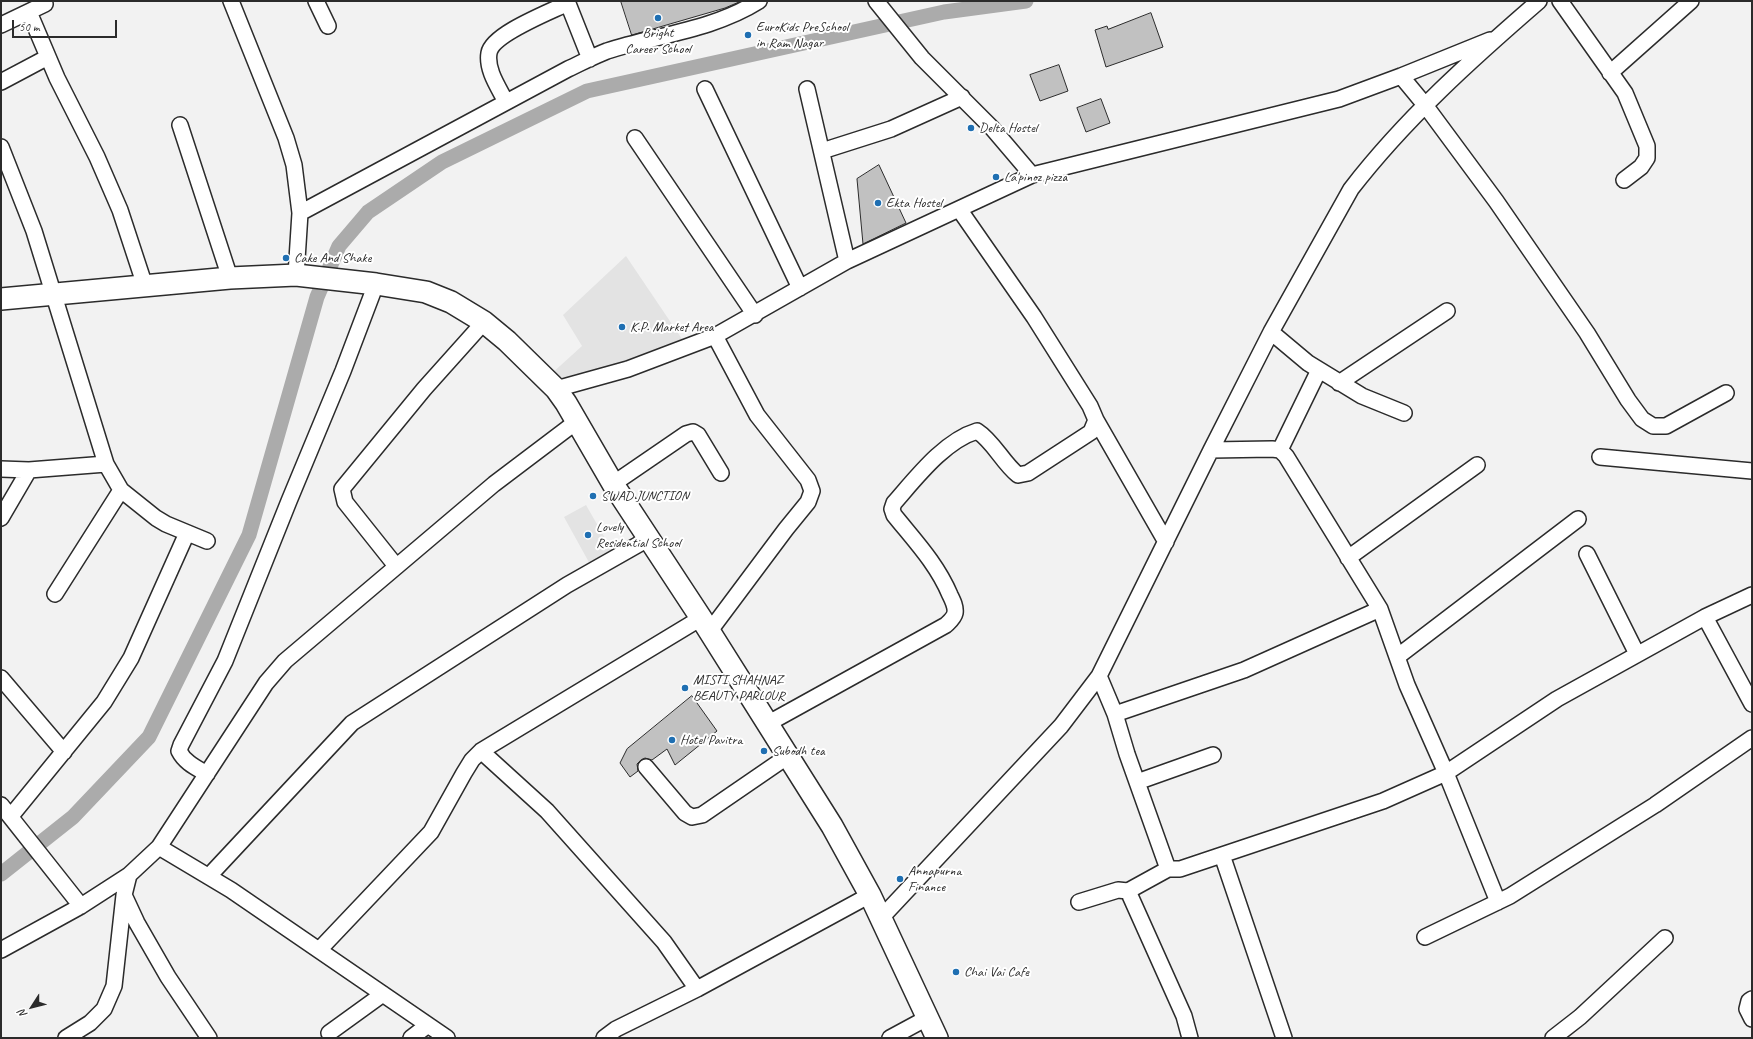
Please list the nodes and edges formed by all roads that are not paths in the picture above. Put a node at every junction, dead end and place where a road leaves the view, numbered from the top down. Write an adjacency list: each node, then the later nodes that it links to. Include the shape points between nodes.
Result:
1 (230, 1): 31 (street, via 290,152)
2 (316, 1): 12 (street)
3 (759, 1): 15 (street, via 727,17 606,52)
4 (876, 1): 21 (street, via 922,58)
5 (1539, 1): 13 (street)
6 (1560, 1): 16 (street)
7 (1691, 1): 16 (street)
8 (568, 2): 15 (street); 22 (street, via 509,32 491,47 490,71)
9 (45, 4): 10 (street)
10 (29, 12): 11 (street); 14 (street)
11 (1, 25)
12 (328, 26)
13 (1498, 37): 17 (street); 23 (street)
14 (48, 57): 18 (street); 36 (street, via 120,210)
15 (590, 59): 22 (street)
16 (1610, 73): 29 (street, via 1625,93 1647,146 1647,158 1641,167)
17 (1401, 76): 23 (street); 28 (street, via 1339,99)
18 (1, 82)
19 (705, 89): 37 (street)
20 (807, 89): 27 (street)
21 (962, 97): 27 (street, via 891,129); 28 (street)
22 (506, 102): 31 (street)
23 (1425, 105): 43 (street, via 1351,189); 48 (street, via 1496,201 1587,333 1642,419 1653,426 1666,426)
24 (180, 125): 34 (street)
25 (635, 138): 41 (street)
26 (1, 147): 38 (street, via 34,232)
27 (822, 152): 32 (street)
28 (1032, 175): 30 (street)
29 (1624, 180)
30 (959, 209): 32 (street); 50 (street, via 1034,317 1090,406)
31 (300, 214): 33 (street)
32 (847, 261): 37 (street)
33 (296, 275): 34 (street); 35 (street)
34 (230, 278): 36 (street)
35 (376, 284): 42 (street, via 426,292 452,302); 91 (street, via 225,661 181,745 179,751 182,757)
36 (145, 286): 38 (street)
37 (800, 288): 41 (street)
38 (52, 294): 39 (street); 55 (street)
39 (1, 299)
40 (1447, 311): 46 (street)
41 (755, 315): 44 (street)
42 (484, 322): 47 (street); 71 (street, via 424,388 342,489 345,502)
43 (1271, 332): 45 (street); 52 (street)
44 (715, 336): 47 (street, via 628,369); 76 (street, via 757,415 808,480 812,491 808,502)
45 (1319, 370): 46 (street); 53 (street)
46 (1339, 383): 49 (street, via 1362,396)
47 (556, 389): 51 (street)
48 (1726, 393)
49 (1404, 413)
50 (1096, 420): 68 (street); 83 (street, via 1091,432 1028,473 1018,475 1010,469 985,436 977,431 968,433 927,465 894,503 892,509 944,579 955,606 955,614 946,625)
51 (576, 422): 61 (street); 71 (street, via 494,484)
52 (1211, 450): 53 (street); 68 (street)
53 (1280, 450): 70 (street)
54 (1600, 457): 59 (street)
55 (106, 464): 58 (street); 62 (street)
56 (1477, 464): 70 (street)
57 (1, 469): 58 (street)
58 (29, 470): 63 (street)
59 (1752, 471)
60 (721, 473): 61 (street, via 698,435 693,432 686,434)
61 (613, 484): 66 (street)
62 (121, 490): 65 (street, via 156,518); 72 (street)
63 (1, 518)
64 (1578, 519): 78 (street)
65 (187, 533): 67 (street); 85 (street, via 131,658 104,702)
66 (648, 538): 76 (street); 98 (street, via 567,585 352,723)
67 (207, 541)
68 (1166, 542): 79 (street)
69 (1587, 554): 77 (street)
70 (1348, 558): 74 (street)
71 (396, 566): 91 (street, via 285,661)
72 (55, 594)
73 (1752, 595): 75 (street)
74 (1380, 609): 78 (street); 82 (street, via 1244,670)
75 (1705, 617): 77 (street); 81 (street)
76 (705, 625): 83 (street); 86 (street)
77 (1637, 654): 90 (street, via 1557,699)
78 (1397, 657): 90 (street)
79 (1099, 676): 82 (street); 105 (street, via 1061,726)
80 (1, 678): 85 (street)
81 (1752, 704)
82 (1115, 714): 92 (street)
83 (768, 724): 88 (street)
84 (1752, 738): 103 (street, via 1655,805)
85 (64, 752): 93 (street)
86 (482, 752): 109 (street, via 468,766 431,832); 110 (street, via 547,811 664,942)
87 (1213, 755): 92 (street)
88 (788, 756): 89 (street, via 702,815 692,817 685,813); 101 (street, via 832,826)
89 (646, 767)
90 (1446, 773): 95 (street, via 1383,801); 103 (street)
91 (207, 774): 94 (street)
92 (1137, 782): 96 (street)
93 (6, 811): 104 (street)
94 (159, 847): 97 (street); 98 (street)
95 (1222, 855): 96 (street, via 1180,869); 125 (street)
96 (1168, 869): 99 (street)
97 (129, 876): 100 (street); 104 (street)
98 (208, 876): 109 (street)
99 (1128, 891): 102 (street, via 1118,890); 124 (street, via 1184,1016)
100 (124, 894): 117 (street, via 114,986 104,1010 90,1024); 118 (street, via 137,923 168,977)
101 (870, 895): 105 (street); 110 (street)
102 (1079, 902)
103 (1498, 902): 106 (street)
104 (81, 906): 108 (street)
105 (881, 918): 113 (street)
106 (1425, 937)
107 (1665, 938): 126 (street, via 1580,1017)
108 (1, 950)
109 (319, 950): 111 (street)
110 (697, 989): 121 (street, via 616,1029)
111 (383, 994): 115 (street); 116 (street)
112 (1752, 999): 114 (street, via 1747,1008)
113 (927, 1018): 122 (street); 123 (street)
114 (1752, 1019)
115 (428, 1025): 119 (street); 120 (street)
116 (329, 1033)
117 (66, 1038)
118 (209, 1038)
119 (411, 1038)
120 (447, 1038)
121 (604, 1038)
122 (890, 1038)
123 (937, 1038)
124 (1190, 1038)
125 (1284, 1038)
126 (1553, 1038)

